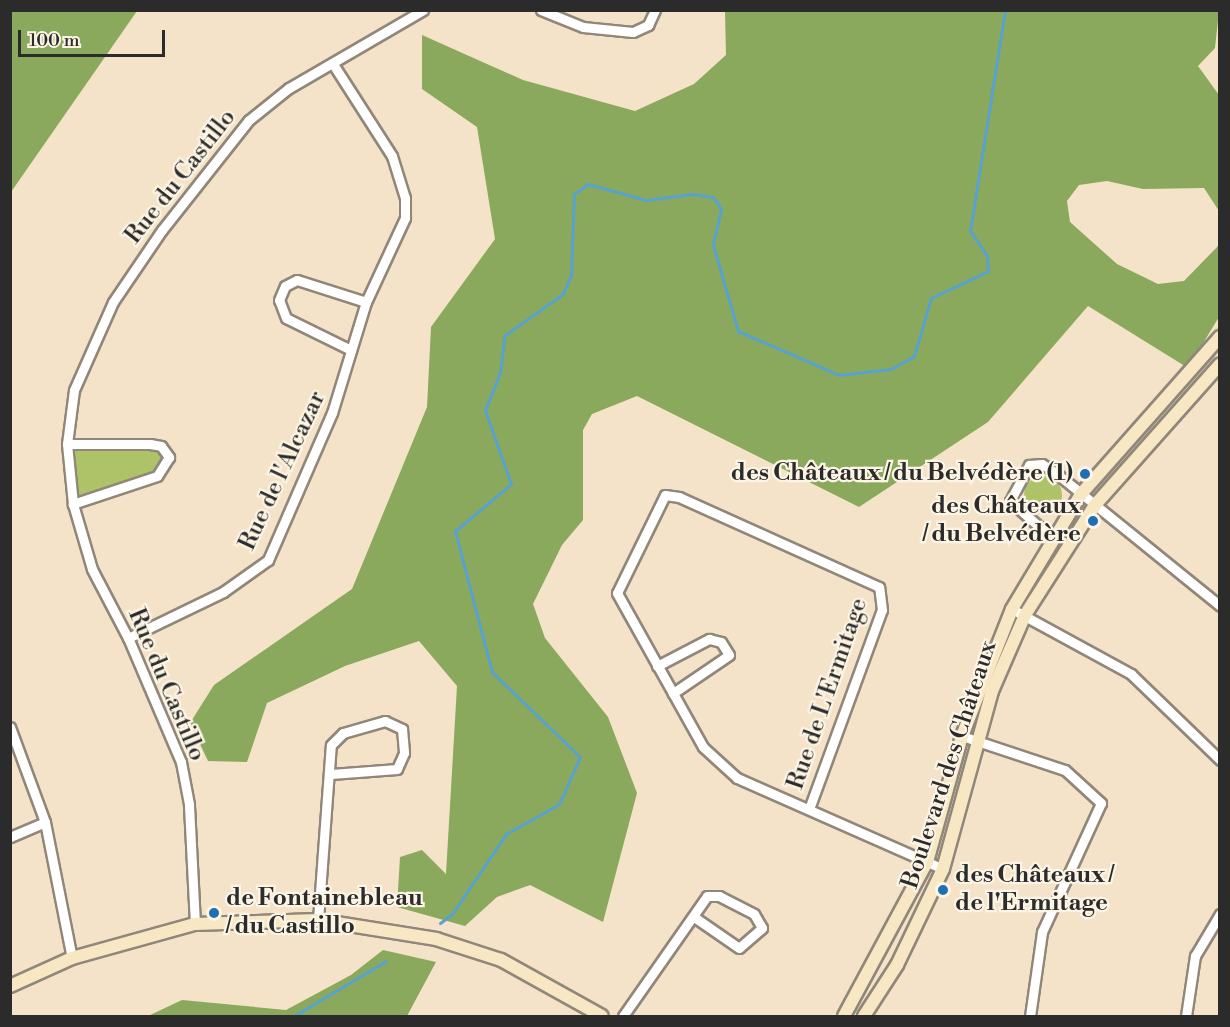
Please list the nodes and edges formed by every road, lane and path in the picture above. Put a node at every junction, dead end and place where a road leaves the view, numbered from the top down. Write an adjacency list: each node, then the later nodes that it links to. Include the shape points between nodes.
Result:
1 (423, 10): 4 (street, Rue du Castillo)
2 (541, 10): 3 (street, via 607,32 633,32 648,25)
3 (655, 10)
4 (333, 64): 5 (street, Rue de l'Alcazar, via 392,156 405,198 405,218); 9 (street, Rue du Castillo, via 289,88 249,120 162,230 91,342 74,390)
5 (366, 302): 7 (street, Rue de l'Alcazar); 7 (street, via 297,280 285,286 279,300 286,318)
6 (1220, 337): 10 (street, Boulevard des Châteaux)
7 (351, 350): 17 (street, Rue de l'Alcazar, via 339,397 268,560 223,592)
8 (1220, 364): 12 (street, Boulevard des Châteaux)
9 (67, 444): 11 (street, Rue du Castillo); 11 (street, via 150,444 160,446 169,457 157,476)
10 (1081, 494): 12 (street); 13 (street, Boulevard des Châteaux); 13 (street, via 1042,465 1029,465 1013,488 1010,501 1017,512)
11 (73, 504): 17 (street, Rue du Castillo, via 92,569)
12 (1095, 505): 14 (street); 16 (street, Boulevard des Châteaux)
13 (1052, 538): 15 (street, Boulevard des Châteaux)
14 (1220, 606)
15 (1012, 609): 16 (street); 21 (street, Boulevard des Châteaux)
16 (1025, 615): 22 (street, Boulevard des Châteaux); 23 (street, via 1131,674)
17 (128, 638): 33 (street, Rue du Castillo, via 181,762 189,804)
18 (657, 666): 19 (street, Rue de L'Ermitage); 19 (street, via 709,639 722,642 729,655); 25 (street, Rue de L'Ermitage, via 617,593 664,495 679,496 879,587 882,610)
19 (673, 693): 25 (street, Rue de L'Ermitage, via 721,767)
20 (10, 727): 26 (street)
21 (962, 736): 22 (street); 28 (street, Boulevard des Châteaux)
22 (978, 740): 29 (street, Boulevard des Châteaux); 40 (street, via 1065,770 1101,804 1042,932)
23 (1220, 760)
24 (331, 774): 24 (street, via 397,769 404,753 402,729 385,721 335,738); 32 (street)
25 (809, 809): 28 (street, Rue de L'Ermitage)
26 (45, 822): 27 (street); 34 (street)
27 (10, 837)
28 (927, 862): 29 (street, Rue de L'Ermitage); 38 (street, Boulevard des Châteaux)
29 (944, 869): 39 (street, Boulevard des Châteaux, via 897,965)
30 (1220, 914): 41 (street, via 1195,956)
31 (694, 917): 31 (street, via 739,948 762,928 754,914 719,896 707,896); 37 (street)
32 (318, 920): 33 (street); 36 (street, via 436,939 501,960)
33 (195, 924): 34 (street)
34 (72, 958): 35 (street)
35 (10, 987)
36 (602, 1017)
37 (623, 1017)
38 (844, 1017)
39 (864, 1017)
40 (1030, 1017)
41 (1186, 1017)

